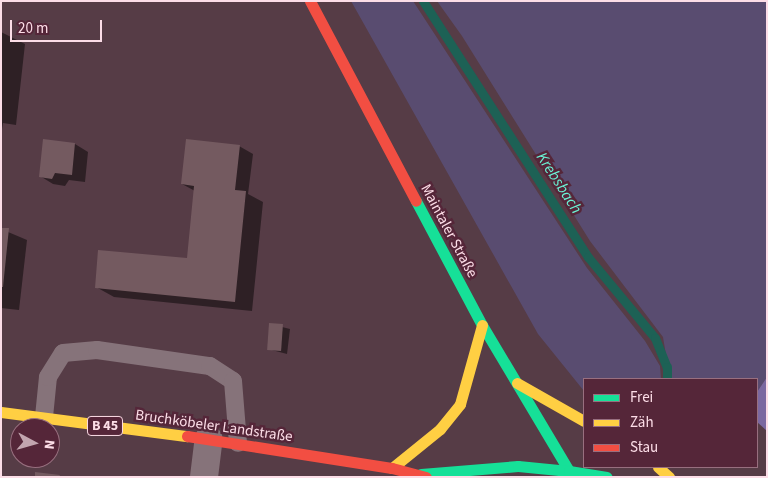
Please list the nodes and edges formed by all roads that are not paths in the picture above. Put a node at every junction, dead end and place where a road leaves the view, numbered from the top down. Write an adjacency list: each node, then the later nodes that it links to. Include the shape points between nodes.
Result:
1 (310, 1): 2 (main road, Maintaler Straße)
2 (482, 325): 3 (main road, Maintaler Straße); 9 (main road, via 460,404 440,429)
3 (516, 382): 6 (main road); 11 (main road, Maintaler Straße)
4 (1, 412): 5 (main road, Bruchköbeler Landstraße / B 45)
5 (44, 417): 7 (main road, Bruchköbeler Landstraße / B 45); 8 (lane, via 48,377 63,353 98,350 210,366 233,380)
6 (583, 421)
7 (209, 440): 8 (main road, Bruchköbeler Landstraße / B 45); 13 (street)
8 (238, 444): 9 (main road, Bruchköbeler Landstraße / B 45)
9 (392, 468): 12 (main road, Bruchköbeler Landstraße / B 45)
10 (659, 468): 15 (main road)
11 (571, 474): 12 (main road, Bruchköbeler Landstraße / B 45, via 518,466); 14 (main road, B 45)
12 (424, 475)
13 (204, 477)
14 (607, 477)
15 (669, 477)

